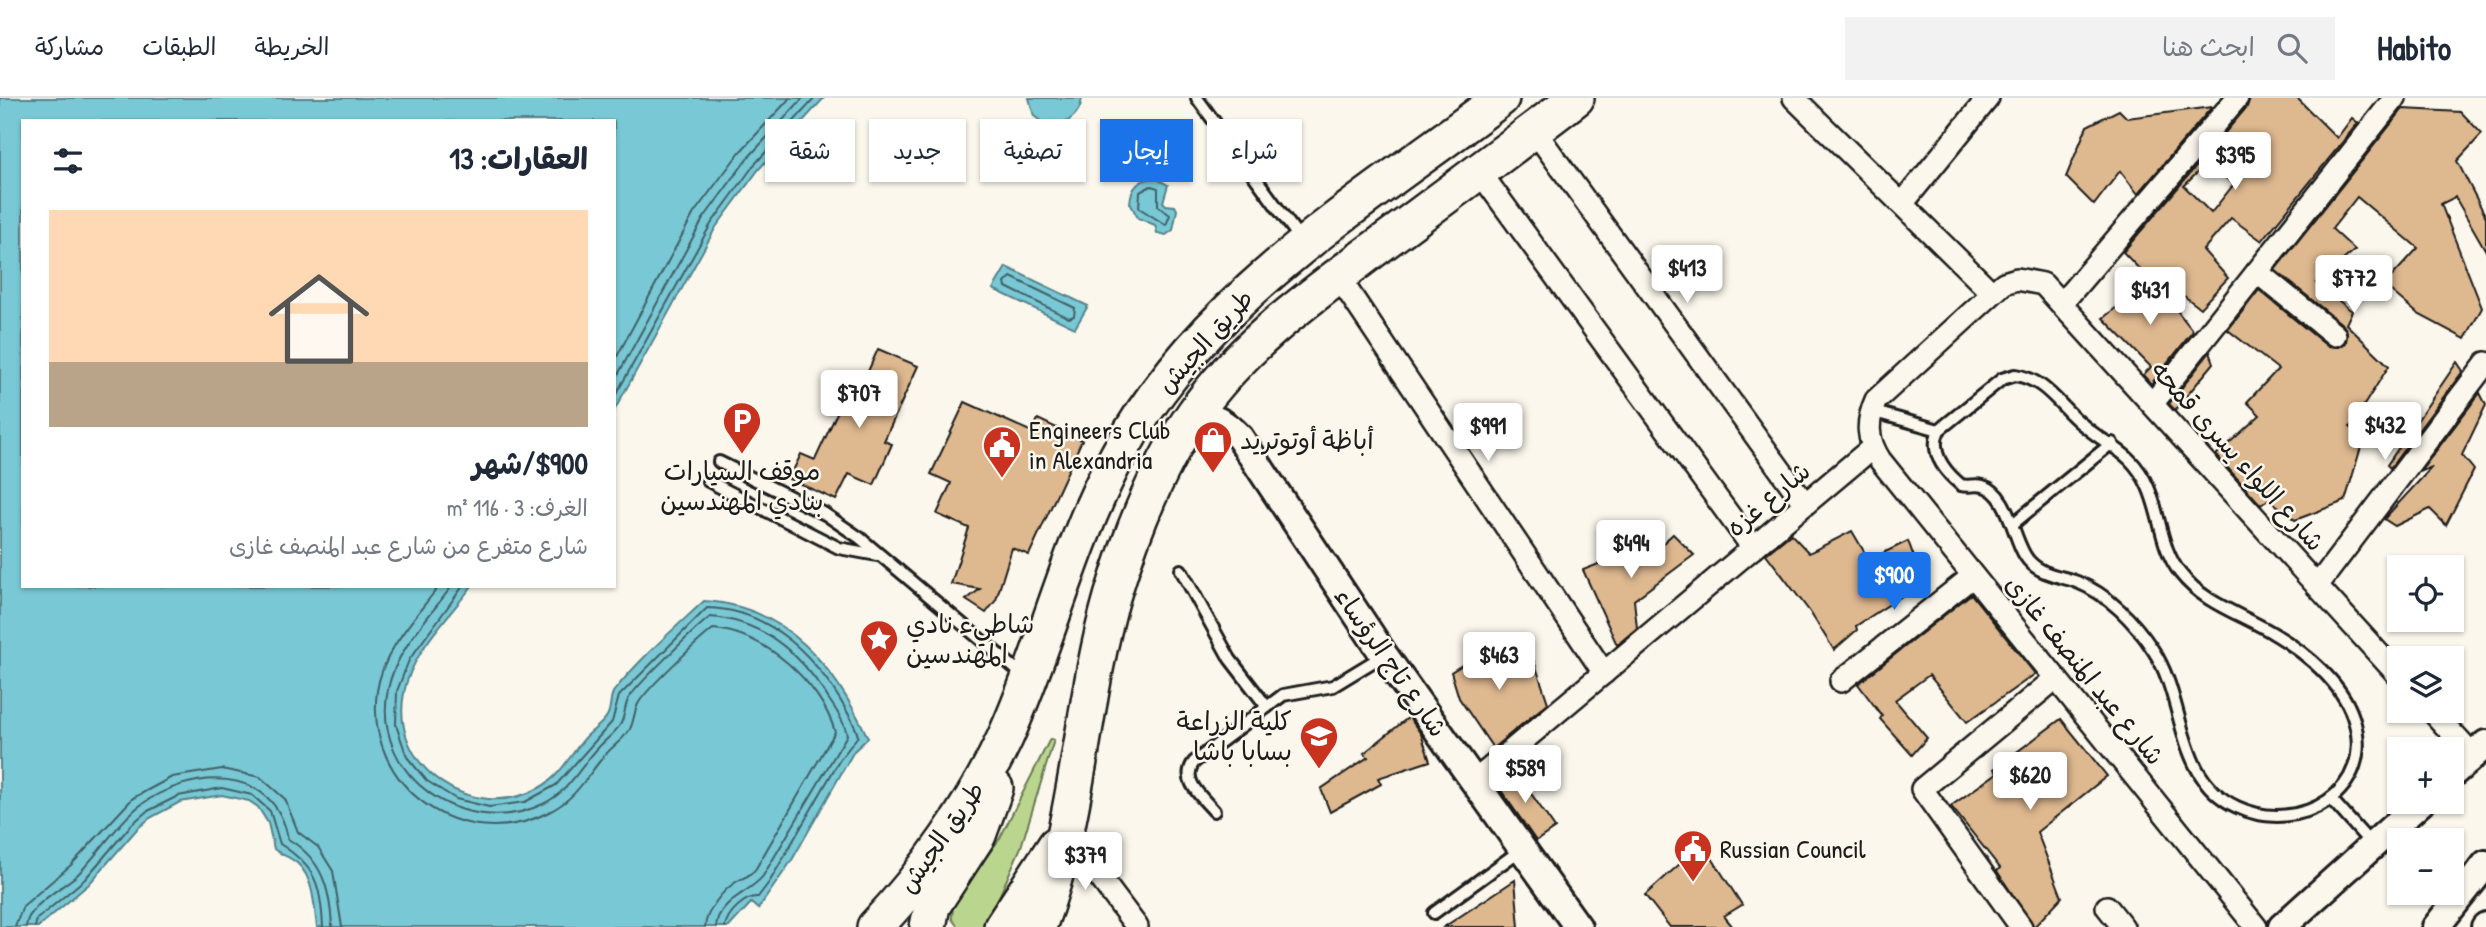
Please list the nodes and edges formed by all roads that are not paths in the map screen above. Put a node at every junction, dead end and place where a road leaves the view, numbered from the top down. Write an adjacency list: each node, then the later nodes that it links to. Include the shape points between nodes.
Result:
1 (1197, 98): 11 (lane)
2 (1501, 98): 11 (highway, طريق الجيش)
3 (1576, 98): 8 (highway, طريق الجيش)
4 (1794, 98): 10 (street)
5 (1988, 98): 10 (street)
6 (2237, 98): 15 (street)
7 (2395, 98): 12 (street)
8 (1534, 130): 9 (highway, طريق الجيش); 26 (street)
9 (1479, 172): 13 (highway, طريق الجيش); 28 (street)
10 (1902, 204): 14 (street)
11 (1304, 245): 37 (highway, طريق الجيش, via 1237,300 1144,412 1097,497)
12 (2257, 272): 16 (street); 18 (street)
13 (1338, 276): 20 (highway, طريق الجيش, via 1252,347); 35 (street)
14 (1992, 293): 15 (street, شارع اللواء يسرى قمحه, via 2004,283 2030,279 2043,284); 19 (street, via 1883,390)
15 (2062, 303): 18 (street, شارع اللواء يسرى قمحه)
16 (2335, 335)
17 (2486, 363): 32 (street)
18 (2153, 403): 32 (street, شارع اللواء يسرى قمحه)
19 (1871, 411): 21 (lane); 23 (street)
20 (1194, 415): 33 (street, شارع تاج الرؤساء, via 1227,424 1240,438); 48 (highway, طريق الجيش, via 1146,502 1112,597)
21 (1939, 430): 22 (lane, via 2002,379 2015,375 2040,384 2081,425); 27 (lane, via 1934,448 1955,481 1990,489)
22 (2112, 443): 27 (lane); 45 (lane, via 2140,472 2166,548 2180,573 2224,609 2290,643 2342,696 2358,738 2355,761)
23 (1872, 448): 26 (street, شارع غزه); 31 (street, شارع عبد المنصف غازى)
24 (719, 462): 29 (lane, via 825,514)
25 (708, 481): 29 (lane, via 839,548)
26 (1805, 504): 28 (street, شارع غزه)
27 (2014, 523): 45 (lane, via 2019,547 2029,562 2100,594 2133,622 2170,679 2189,758 2214,791 2234,806 2258,815 2284,817 2309,812)
28 (1753, 548): 35 (street, شارع غزه)
29 (877, 555): 37 (lane)
30 (1181, 570): 39 (lane, via 1230,659)
31 (1973, 576): 36 (street, شارع عبد المنصف غازى); 38 (street)
32 (2317, 586): 34 (street, شارع اللواء يسرى قمحه)
33 (1384, 654): 39 (lane, via 1333,686 1292,692); 44 (street, شارع تاج الرؤساء)
34 (2387, 663)
35 (1604, 673): 44 (street, شارع غزه)
36 (2056, 678): 60 (street, via 1922,789); 62 (street, شارع عبد المنصف غازى)
37 (1029, 680): 41 (highway, طريق الجيش)
38 (1841, 681)
39 (1267, 706): 46 (lane, via 1189,768 1189,781)
40 (2447, 723): 42 (street)
41 (1004, 740): 54 (highway, طريق الجيش, via 952,828); 55 (highway, via 995,788 982,823 966,857 932,906)
42 (2479, 750): 43 (street)
43 (2464, 763)
44 (1475, 781): 50 (street, شارع تاج الرؤساء)
45 (2332, 800): 49 (lane)
46 (1214, 811)
47 (2407, 814): 49 (street)
48 (1066, 832): 56 (highway); 57 (highway, طريق الجيش); 58 (street)
49 (2372, 845): 63 (street)
50 (1522, 848): 53 (lane); 59 (street, شارع تاج الرؤساء)
51 (2486, 864): 64 (street)
52 (2107, 907): 61 (street)
53 (1434, 913)
54 (875, 927)
55 (928, 927)
56 (1002, 927)
57 (1038, 927)
58 (1138, 927)
59 (1578, 927)
60 (2021, 927)
61 (2123, 927)
62 (2256, 927)
63 (2282, 927)
64 (2436, 927)

